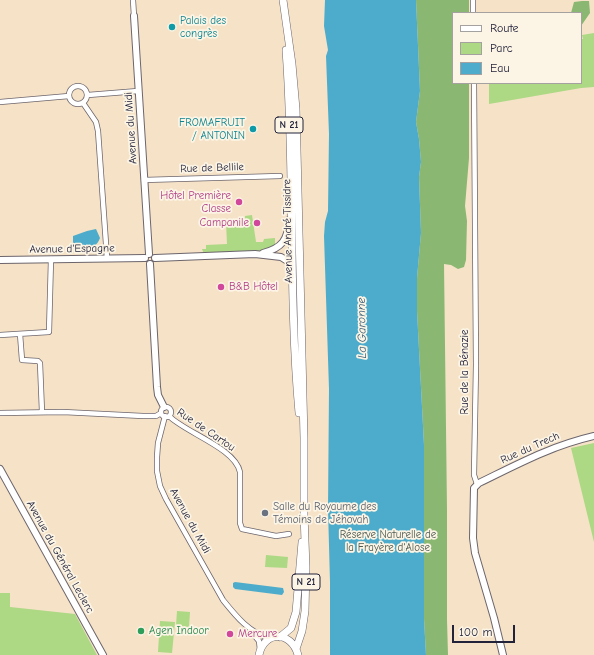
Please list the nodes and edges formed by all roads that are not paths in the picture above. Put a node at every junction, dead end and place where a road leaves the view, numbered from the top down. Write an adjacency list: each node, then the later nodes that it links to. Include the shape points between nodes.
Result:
1 (133, 0): 5 (street, Avenue du Midi)
2 (282, 0): 13 (main road, Avenue André Tissidre / N 21); 29 (main road, Avenue André Tissidre / N 21, via 294,76)
3 (473, 0): 4 (street)
4 (473, 12)
5 (134, 16): 7 (street, Avenue du Midi)
6 (474, 84): 32 (street, Rue de la Bénazie, via 474,475)
7 (138, 91): 8 (street); 14 (street, Avenue du Midi)
8 (88, 95): 9 (street, via 85,88 77,86 72,88); 11 (street)
9 (69, 96): 10 (street); 11 (street, via 74,104)
10 (0, 102)
11 (83, 103): 17 (street, via 96,122 98,131)
12 (280, 176): 14 (street, Rue de Bellile)
13 (291, 176): 15 (street, via 287,233 283,243 277,248); 22 (main road, Avenue André Tissidre / N 21)
14 (144, 180): 16 (street, Avenue du Midi)
15 (255, 254): 18 (street); 22 (street, via 281,257)
16 (147, 256): 17 (street, Avenue d'Espagne); 18 (street, via 152,254); 21 (street, via 147,262)
17 (107, 258): 19 (street, Avenue d'Espagne)
18 (155, 258): 21 (street)
19 (51, 259): 20 (street, Avenue d'Espagne); 23 (street, via 49,332)
20 (0, 260)
21 (150, 264): 27 (street, via 157,388)
22 (292, 264): 29 (main road, Avenue André Tissidre / N 21, via 297,396)
23 (20, 334): 24 (street); 26 (street, via 22,360 40,363)
24 (0, 335)
25 (0, 412): 26 (street, Rue de Cartou)
26 (42, 412): 27 (street, Rue de Cartou, via 143,416)
27 (165, 413): 34 (street, Rue de Cartou, via 230,456 238,465 242,529 276,536); 35 (street, Avenue du Midi, via 157,457 160,486 221,598)
28 (594, 436): 32 (street, Rue du Trech, via 550,449)
29 (303, 463): 33 (main road, Avenue André Tissidre)
30 (0, 469): 31 (street, Avenue du Général Leclerc)
31 (2, 477): 40 (street, Avenue du Général Leclerc)
32 (477, 484): 41 (street, Rue de la Bénazie, via 473,490 474,545)
33 (304, 514): 36 (main road, Avenue André Tissidre / N 21, via 297,606 291,628); 38 (main road, Avenue André Tissidre / N 21, via 306,607)
34 (289, 534)
35 (244, 623): 37 (street, Avenue du Midi, via 260,635); 39 (street, Avenue du Midi, via 259,641)
36 (280, 637): 37 (main road); 38 (main road, via 289,640)
37 (270, 638): 39 (main road)
38 (297, 653)
39 (259, 654)
40 (103, 655)
41 (504, 655)

